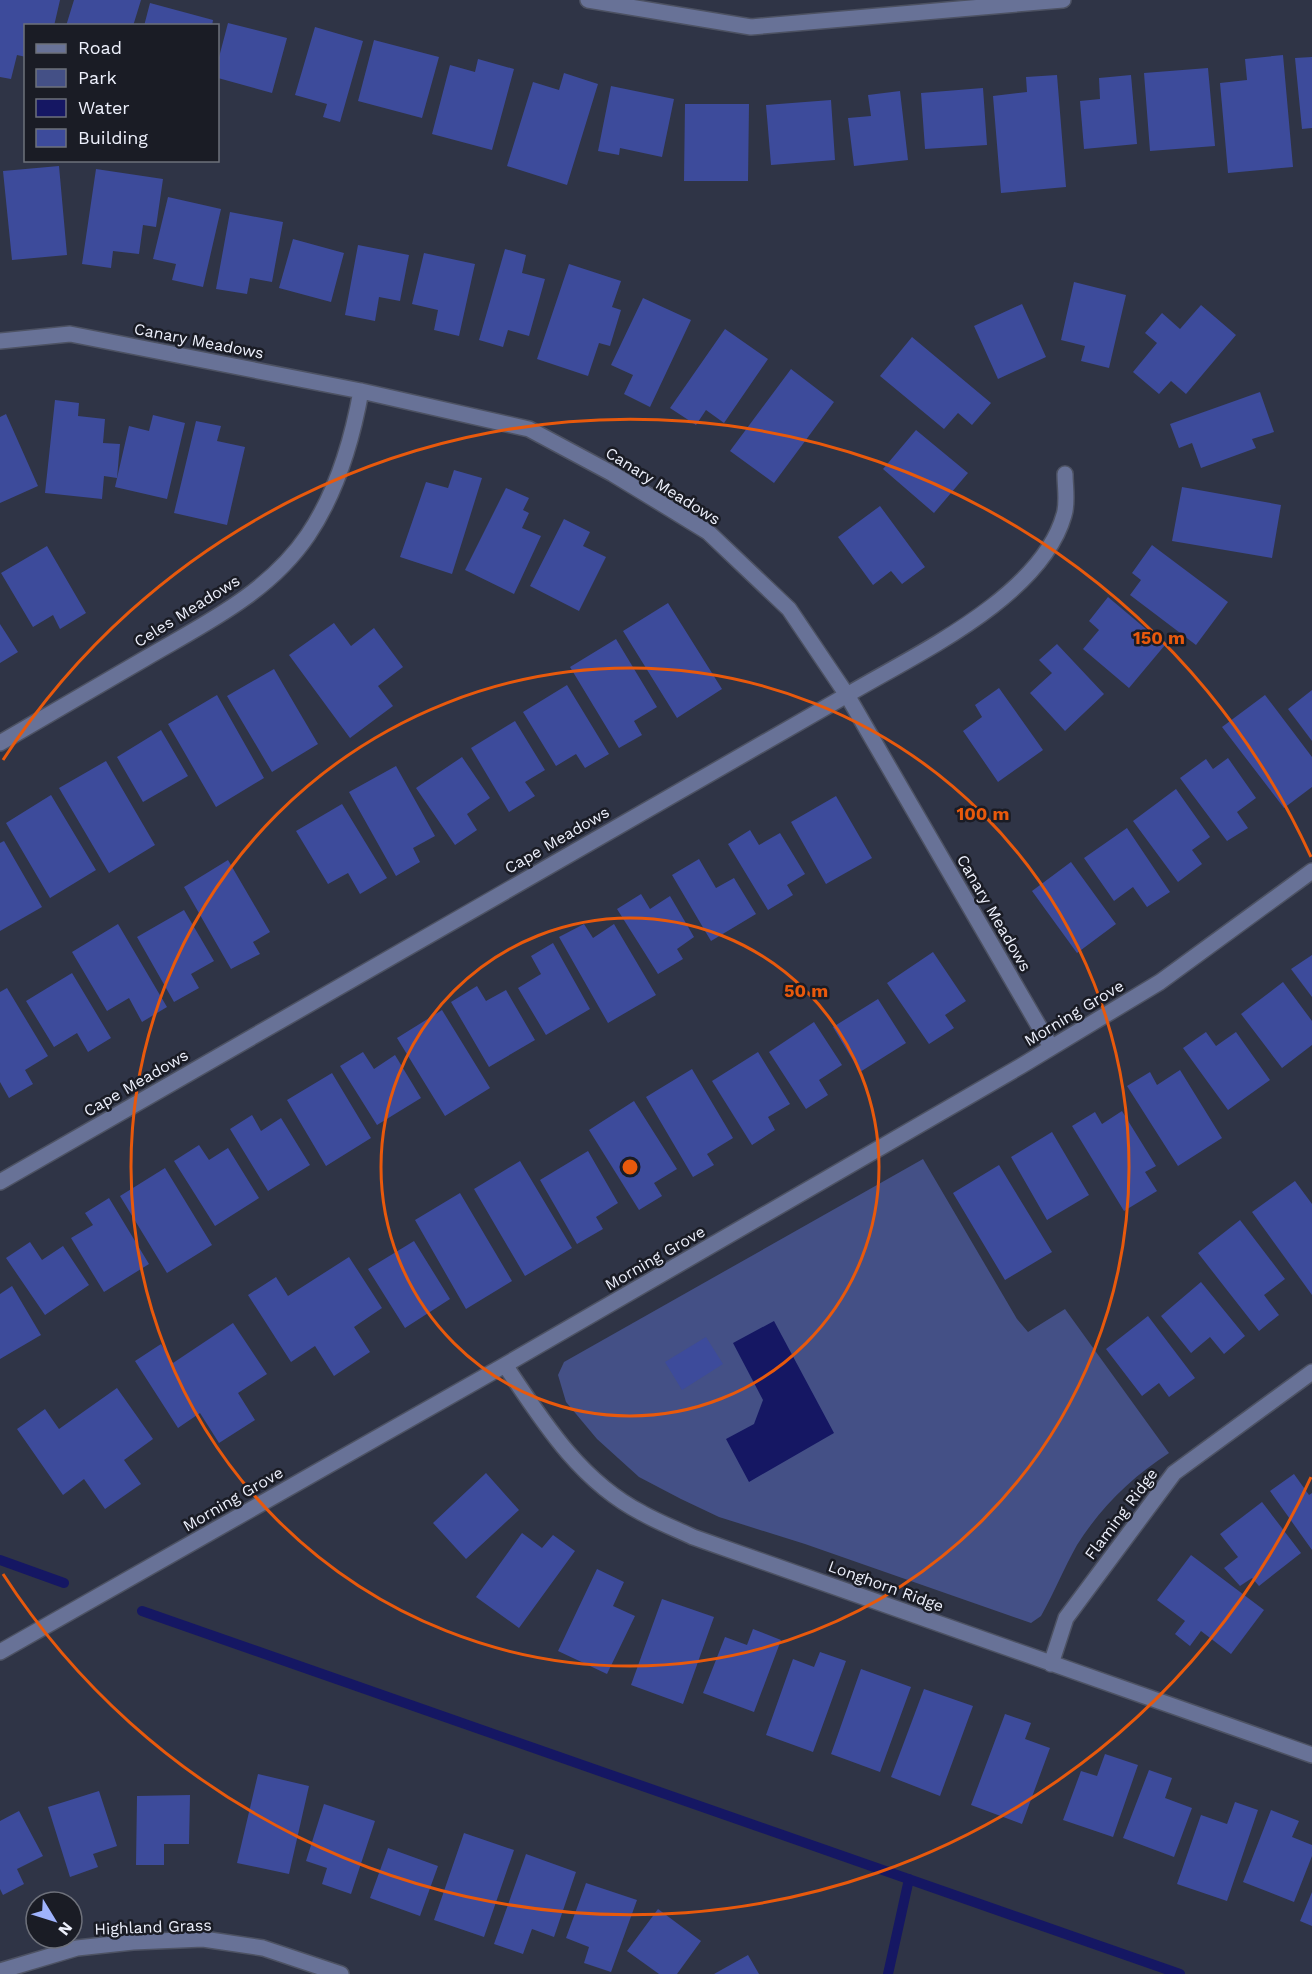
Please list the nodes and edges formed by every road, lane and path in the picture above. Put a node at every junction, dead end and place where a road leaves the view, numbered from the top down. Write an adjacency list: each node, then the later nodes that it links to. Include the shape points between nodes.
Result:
1 (588, 0): 2 (street, via 751,27)
2 (1063, 0)
3 (0, 341): 4 (street, Canary Meadows, via 70,334)
4 (361, 391): 6 (street, Canary Meadows, via 530,429 708,532 789,609); 7 (street, Celes Meadows, via 354,428 334,487 308,536 272,578 223,613)
5 (1065, 474): 6 (street, Cape Meadows, via 1065,513 1051,546 1025,579 976,617)
6 (847, 694): 9 (street, Canary Meadows); 10 (street, Cape Meadows)
7 (0, 743)
8 (1312, 871): 9 (street, Morning Grove, via 1161,982)
9 (1051, 1047): 11 (street, Morning Grove)
10 (0, 1182)
11 (505, 1365): 13 (street, Morning Grove); 14 (street, Longhorn Ridge, via 567,1454 614,1496 641,1513 693,1537)
12 (1312, 1372): 14 (street, Flaming Ridge, via 1174,1473 1066,1618)
13 (0, 1652)
14 (1051, 1664): 15 (street, Longhorn Ridge)
15 (1312, 1755)
16 (0, 1971): 17 (street, Highland Grass, via 77,1948 203,1939 263,1948)
17 (341, 1974)

